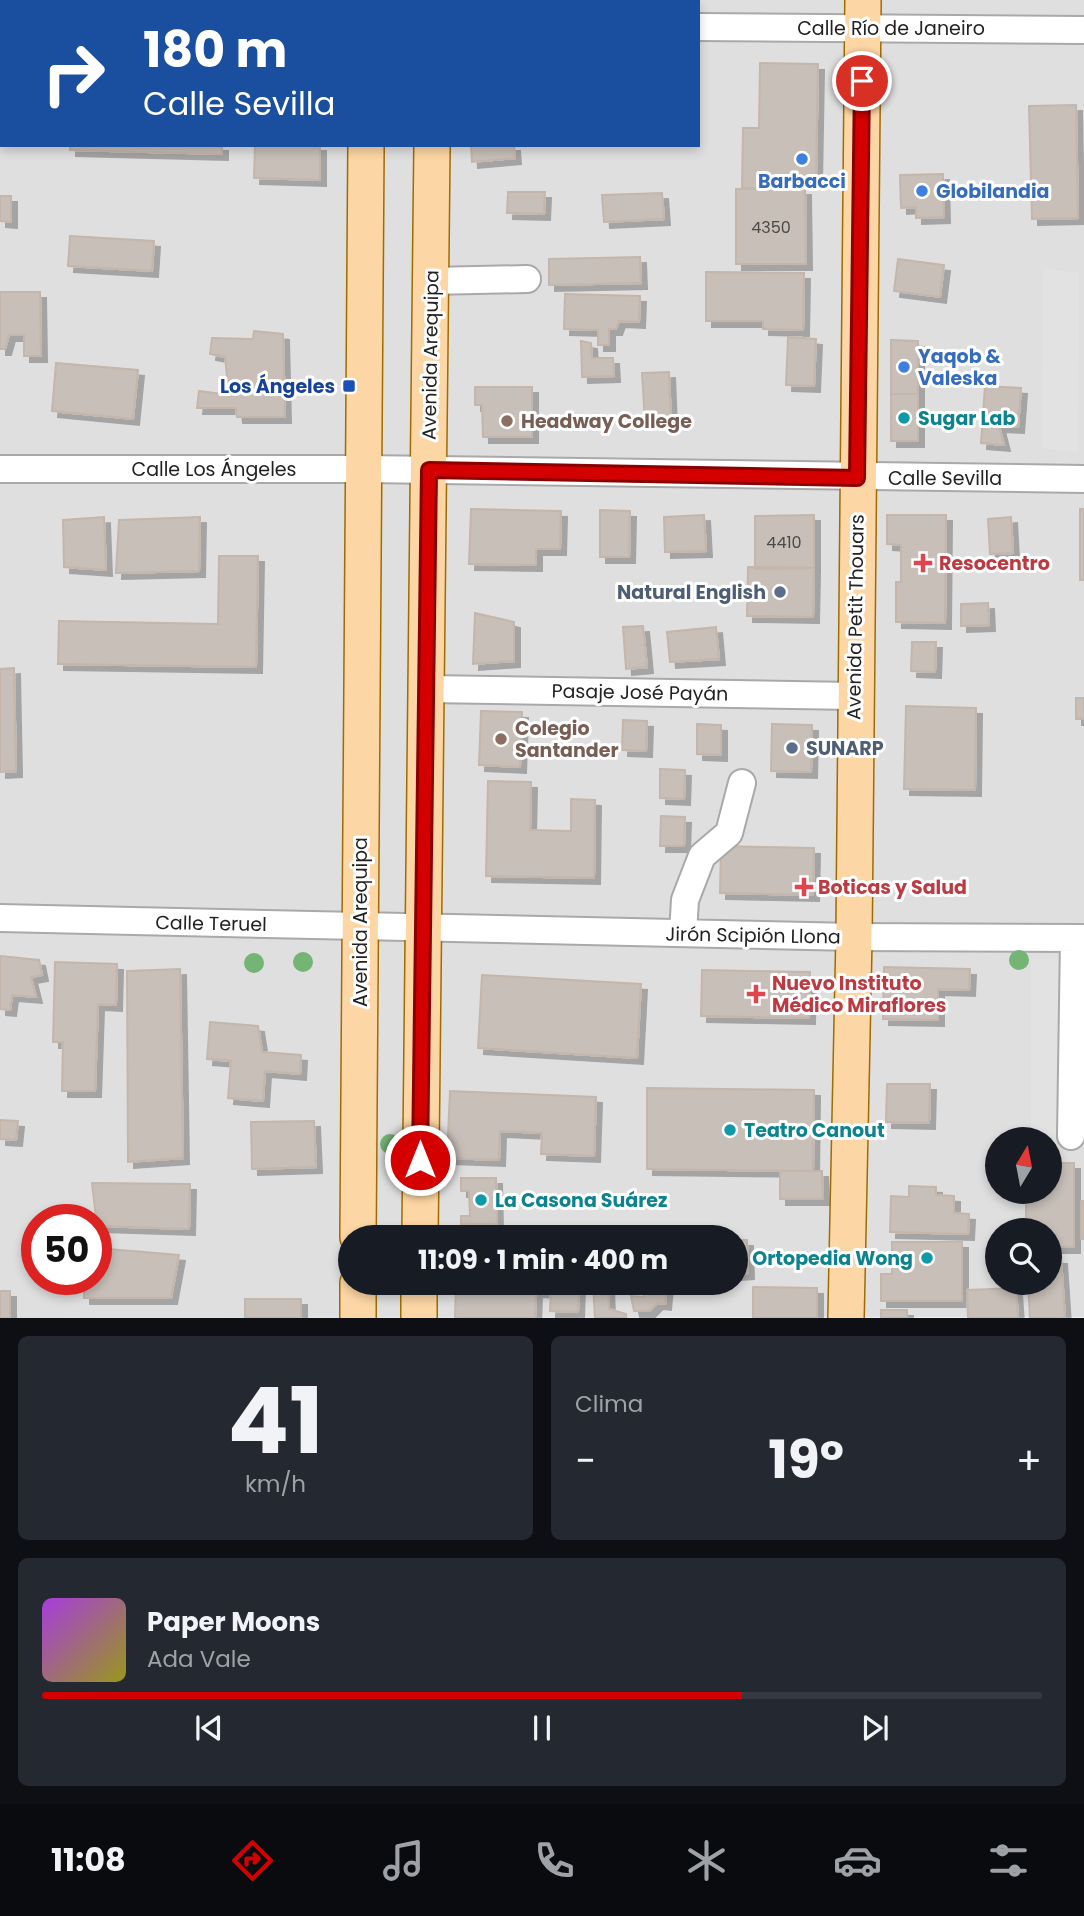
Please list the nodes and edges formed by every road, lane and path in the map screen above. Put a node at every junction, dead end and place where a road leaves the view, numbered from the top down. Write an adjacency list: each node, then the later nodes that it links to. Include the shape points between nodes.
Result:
1 (862, 14): 2 (street, Calle Río de Janeiro); 3 (street, Calle Río de Janeiro); 11 (main road, Avenida Petit Thouars)
2 (700, 27)
3 (1084, 30)
4 (366, 147): 9 (main road, Avenida Arequipa)
5 (432, 147): 7 (main road, Avenida Arequipa)
6 (527, 279): 7 (street)
7 (431, 281): 10 (main road, Avenida Arequipa)
8 (0, 468): 9 (street, Calle Los Ángeles)
9 (364, 469): 10 (street, Calle Los Ángeles); 17 (main road, Avenida Arequipa)
10 (429, 470): 11 (street, Calle Sevilla); 13 (main road, Avenida Arequipa)
11 (857, 478): 12 (street, Calle Sevilla); 14 (main road, Avenida Petit Thouars)
12 (1084, 479)
13 (426, 689): 14 (street, Pasaje José Payán); 18 (main road, Avenida Arequipa)
14 (854, 696): 20 (main road, Avenida Petit Thouars)
15 (742, 783): 19 (street, via 729,833 702,856 685,900)
16 (0, 918): 17 (street, Calle Teruel)
17 (359, 926): 18 (street, Calle Teruel); 23 (main road, Avenida Arequipa)
18 (422, 927): 19 (street, Jirón Scipión Llona); 24 (main road, Avenida Arequipa)
19 (683, 933): 20 (street, Jirón Scipión Llona)
20 (854, 937): 21 (street, Jirón Scipión Llona); 29 (main road, Avenida Petit Thouars)
21 (1079, 938): 22 (street)
22 (1071, 1136)
23 (358, 1225)
24 (420, 1225)
25 (358, 1295): 27 (main road)
26 (419, 1295): 28 (main road)
27 (358, 1318)
28 (419, 1318)
29 (846, 1318)

